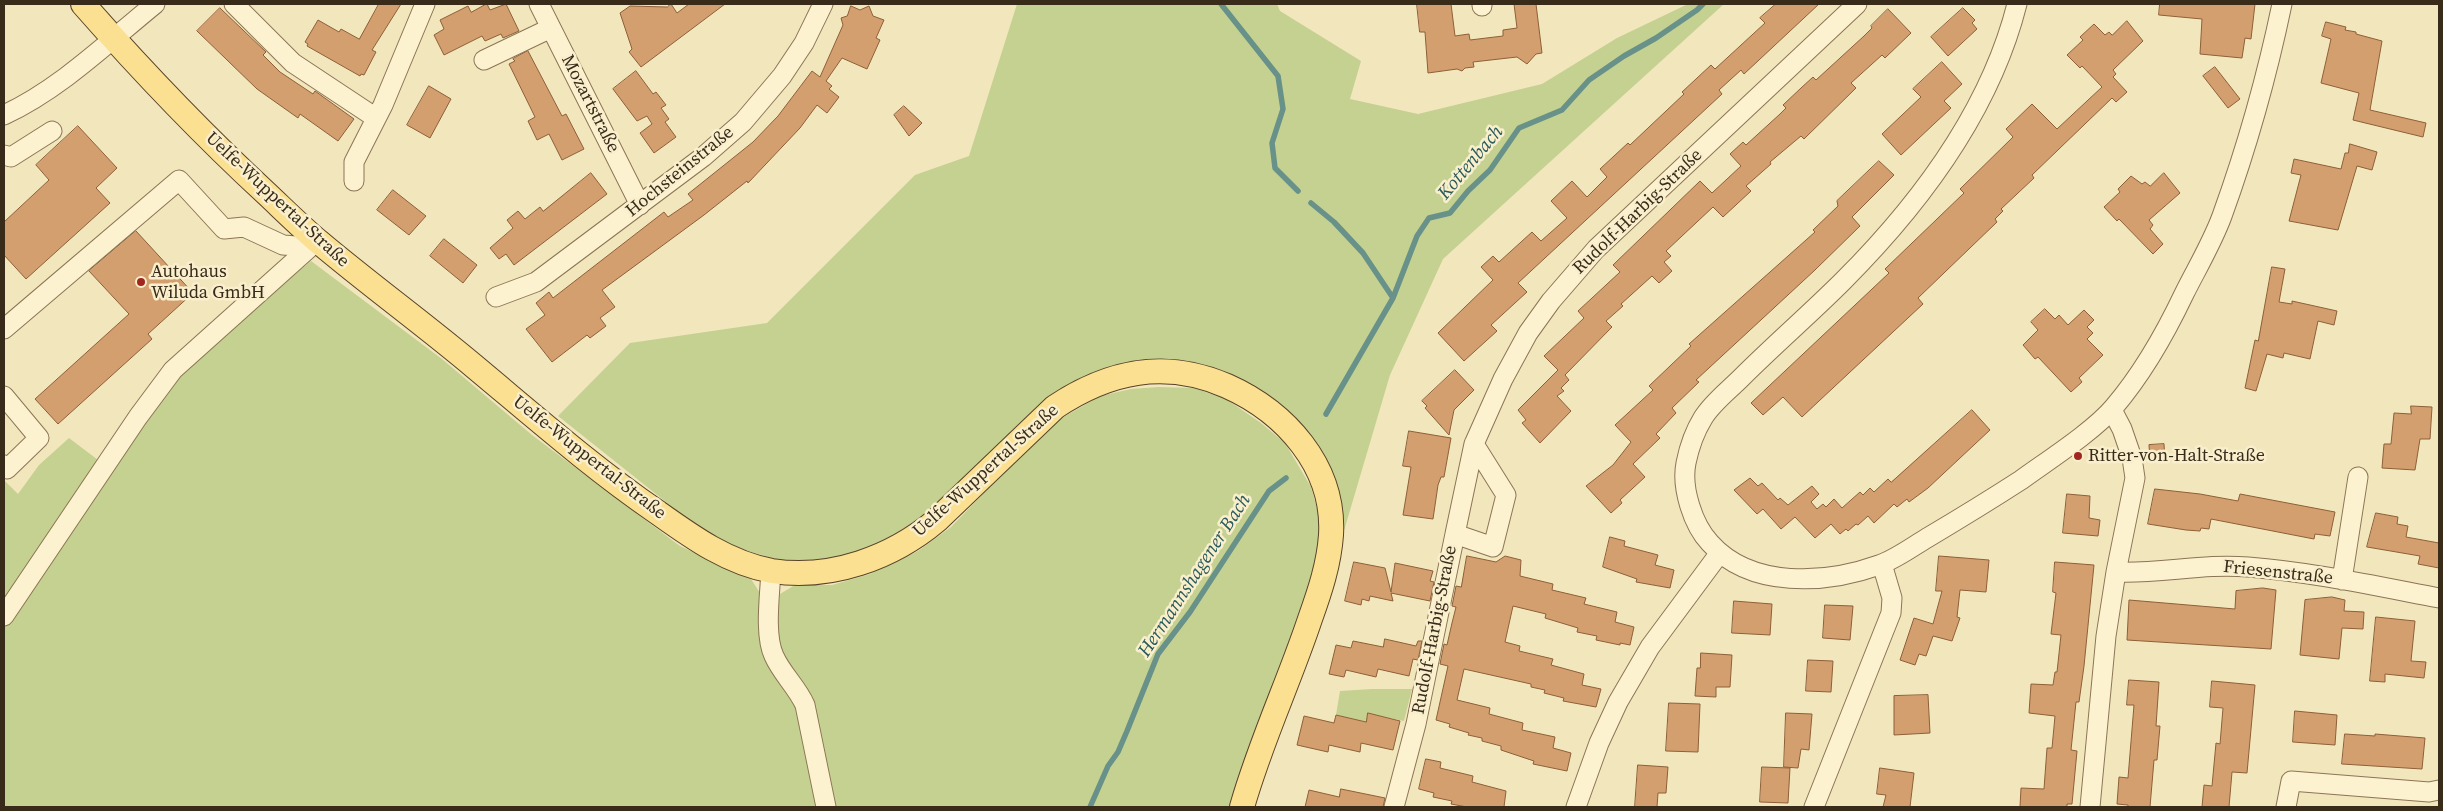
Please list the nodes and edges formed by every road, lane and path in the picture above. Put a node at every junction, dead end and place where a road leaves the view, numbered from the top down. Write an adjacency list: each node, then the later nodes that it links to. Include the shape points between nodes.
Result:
1 (83, 4): 11 (main road, Uelfe-Wuppertal-Straße)
2 (155, 4): 11 (street)
3 (234, 4): 14 (street, via 294,64)
4 (424, 4): 14 (street)
5 (539, 4): 10 (street, Mozartstraße)
6 (823, 4): 18 (street, Hochsteinstraße, via 804,43 754,110 703,157)
7 (1857, 4): 24 (street, Rudolf-Harbig-Straße, via 1596,249 1528,333)
8 (2016, 4): 28 (street, via 1996,67 1952,151 1926,186 1843,280 1703,418 1685,466 1686,481 1696,522)
9 (2282, 4): 23 (street, via 2261,94 2221,219 2160,344)
10 (551, 28): 12 (street); 18 (street, Mozartstraße)
11 (113, 38): 13 (street, via 57,84); 19 (main road, Uelfe-Wuppertal-Straße)
12 (484, 60)
13 (4, 115)
14 (376, 118): 17 (street, via 354,162)
15 (52, 131): 16 (street, via 11,157)
16 (4, 155)
17 (354, 181)
18 (640, 205): 20 (street, Hochsteinstraße, via 536,282)
19 (313, 244): 21 (street, via 283,245 244,227 224,229 179,180); 30 (main road, Uelfe-Wuppertal-Straße, via 450,346 540,424 614,482 708,546 739,561); 34 (street, via 173,370)
20 (496, 297)
21 (4, 328)
22 (4, 396): 25 (street, via 40,438 7,469)
23 (2112, 410): 29 (street, via 2041,466 1991,500); 31 (street, via 2132,458 2135,478)
24 (1474, 444): 27 (street); 27 (street, Rudolf-Harbig-Straße, via 1506,495 1493,547)
25 (4, 465)
26 (2358, 477): 32 (street)
27 (1455, 534): 38 (street, Rudolf-Harbig-Straße, via 1416,724)
28 (1719, 554): 29 (street, via 1760,574 1795,579 1828,577); 39 (street, via 1650,647 1618,702)
29 (1882, 564): 40 (street, via 1892,598 1891,613)
30 (771, 570): 36 (street, via 770,642 773,656 800,692 805,705); 37 (main road, Uelfe-Wuppertal-Straße, via 809,573 838,569 876,557 907,542 937,520 1007,455 1038,421 1068,398 1094,384 1139,371 1171,371 1220,383 1241,392 1276,415 1303,444 1323,486 1331,533 1320,590)
31 (2116, 572): 32 (street, Friesenstraße, via 2248,566); 41 (street, via 2106,636)
32 (2342, 580): 33 (street, Friesenstraße)
33 (2439, 598)
34 (4, 616)
35 (2439, 790): 42 (street, via 2429,792 2291,781)
36 (826, 807)
37 (1242, 807)
38 (1394, 807)
39 (1576, 807)
40 (1814, 807)
41 (2090, 807)
42 (2286, 807)

